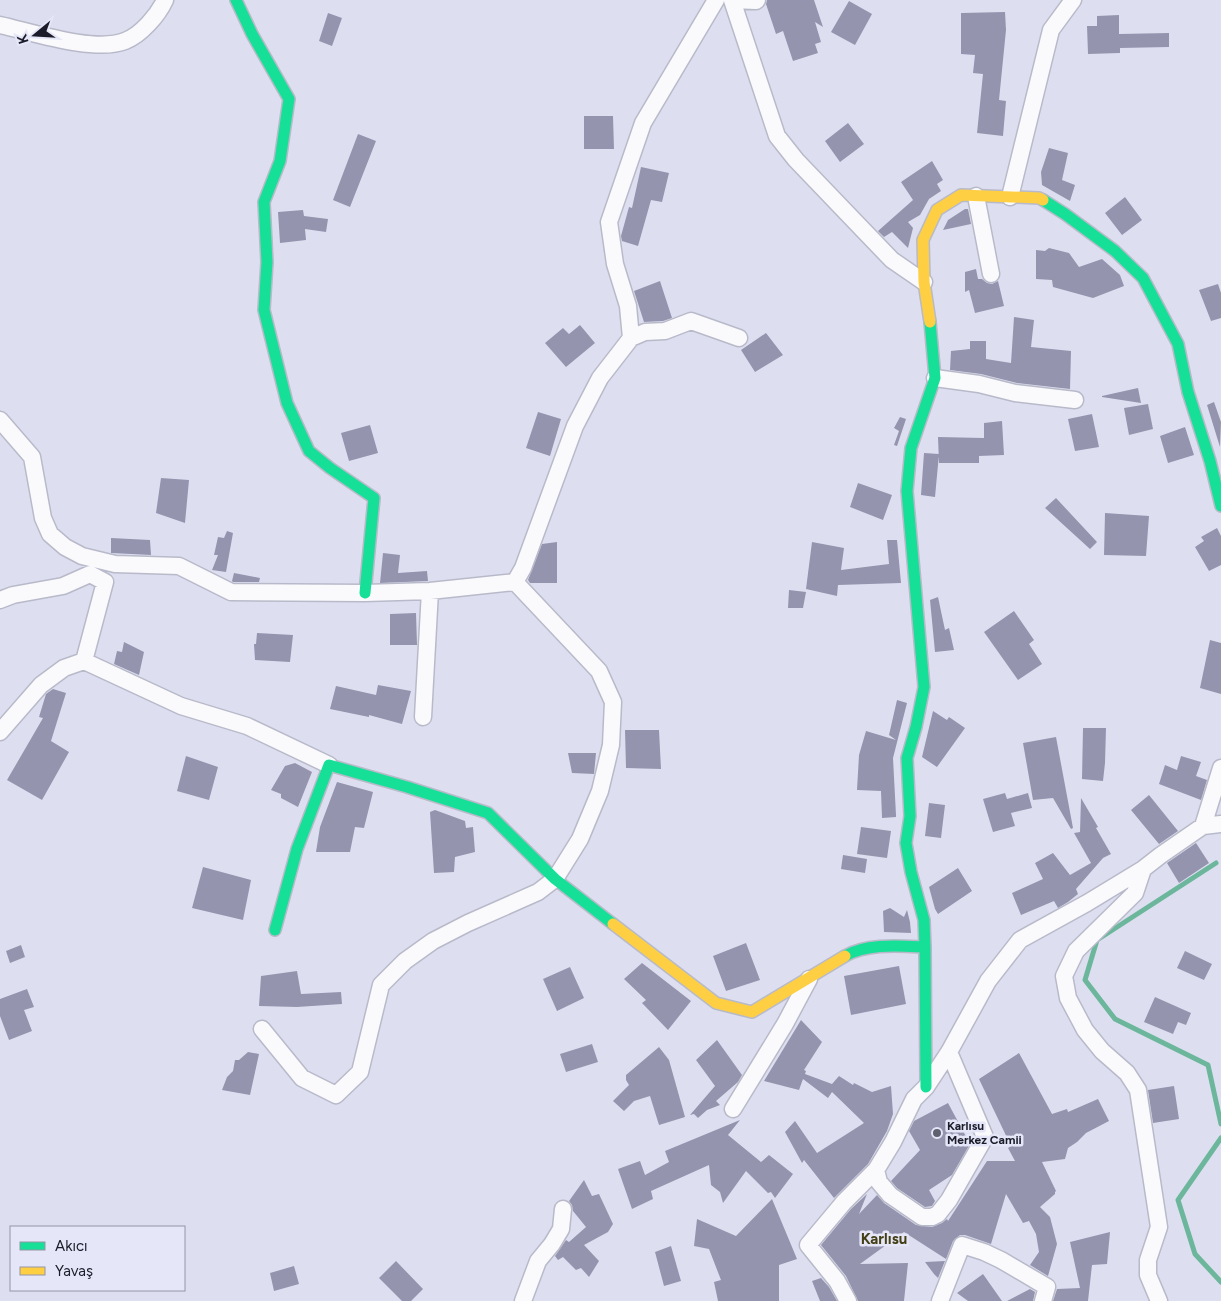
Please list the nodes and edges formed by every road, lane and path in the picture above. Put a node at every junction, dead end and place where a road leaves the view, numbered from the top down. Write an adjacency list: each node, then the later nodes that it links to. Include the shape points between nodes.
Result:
1 (165, 0): 7 (street, via 139,33 125,41 108,44 58,40)
2 (236, 0): 20 (street, via 289,99 280,161 264,202 264,310 287,404 309,451 374,498)
3 (716, 0): 12 (street, via 643,123 610,222 615,264 628,306)
4 (733, 0): 5 (street); 11 (street, via 777,136 892,260)
5 (757, 0)
6 (1073, 0): 9 (street, via 1052,30)
7 (0, 25)
8 (976, 196): 9 (street); 10 (street); 11 (street, via 961,195 937,210 923,240)
9 (1010, 197): 17 (street, via 1039,198 1115,250 1143,278 1178,344 1188,392)
10 (991, 274)
11 (924, 282): 14 (street)
12 (631, 338): 13 (street, via 645,332 665,331 691,320); 18 (street, via 600,378 575,426)
13 (739, 338)
14 (935, 378): 15 (street); 32 (street, via 911,448 907,491 924,688 906,758 910,816 906,843 924,920)
15 (1075, 400)
16 (0, 420): 20 (street, via 32,457 43,518 50,534 82,556 116,564 179,566 231,592)
17 (1221, 506)
18 (515, 582): 19 (street); 30 (street, via 599,671 613,702 611,745 600,791 580,839)
19 (430, 591): 20 (street); 23 (street)
20 (365, 593)
21 (0, 600): 22 (street, via 63,586 90,574 105,582)
22 (84, 661): 24 (street, via 64,668 40,686); 25 (street, via 180,706 247,726)
23 (423, 717)
24 (0, 732)
25 (329, 765): 30 (street, via 488,813); 31 (street, via 297,848)
26 (1221, 768): 28 (street)
27 (1221, 824): 28 (street)
28 (1203, 826): 29 (street)
29 (1143, 869): 35 (street, via 1020,940 988,981); 44 (street, via 1135,893 1076,951 1064,976 1068,998 1085,1030 1102,1051 1127,1073 1138,1090 1159,1227 1148,1260 1148,1275)
30 (555, 879): 33 (street, via 716,1003 752,1012); 34 (street, via 538,892 433,941 380,985 360,1072 336,1094 302,1078)
31 (275, 930)
32 (925, 947): 33 (street, via 884,946 851,953); 36 (street)
33 (809, 979): 37 (street)
34 (262, 1029)
35 (949, 1052): 36 (street); 38 (street, via 985,1137 950,1200 938,1214 922,1217 890,1196 879,1182)
36 (926, 1087): 38 (street, via 914,1099)
37 (733, 1109)
38 (876, 1170): 41 (street, via 808,1245 837,1281)
39 (563, 1209): 40 (street, via 561,1229 538,1261)
40 (524, 1301)
41 (848, 1301)
42 (940, 1301): 43 (street, via 962,1245 1001,1260 1047,1287)
43 (1043, 1301)
44 (1158, 1301)

